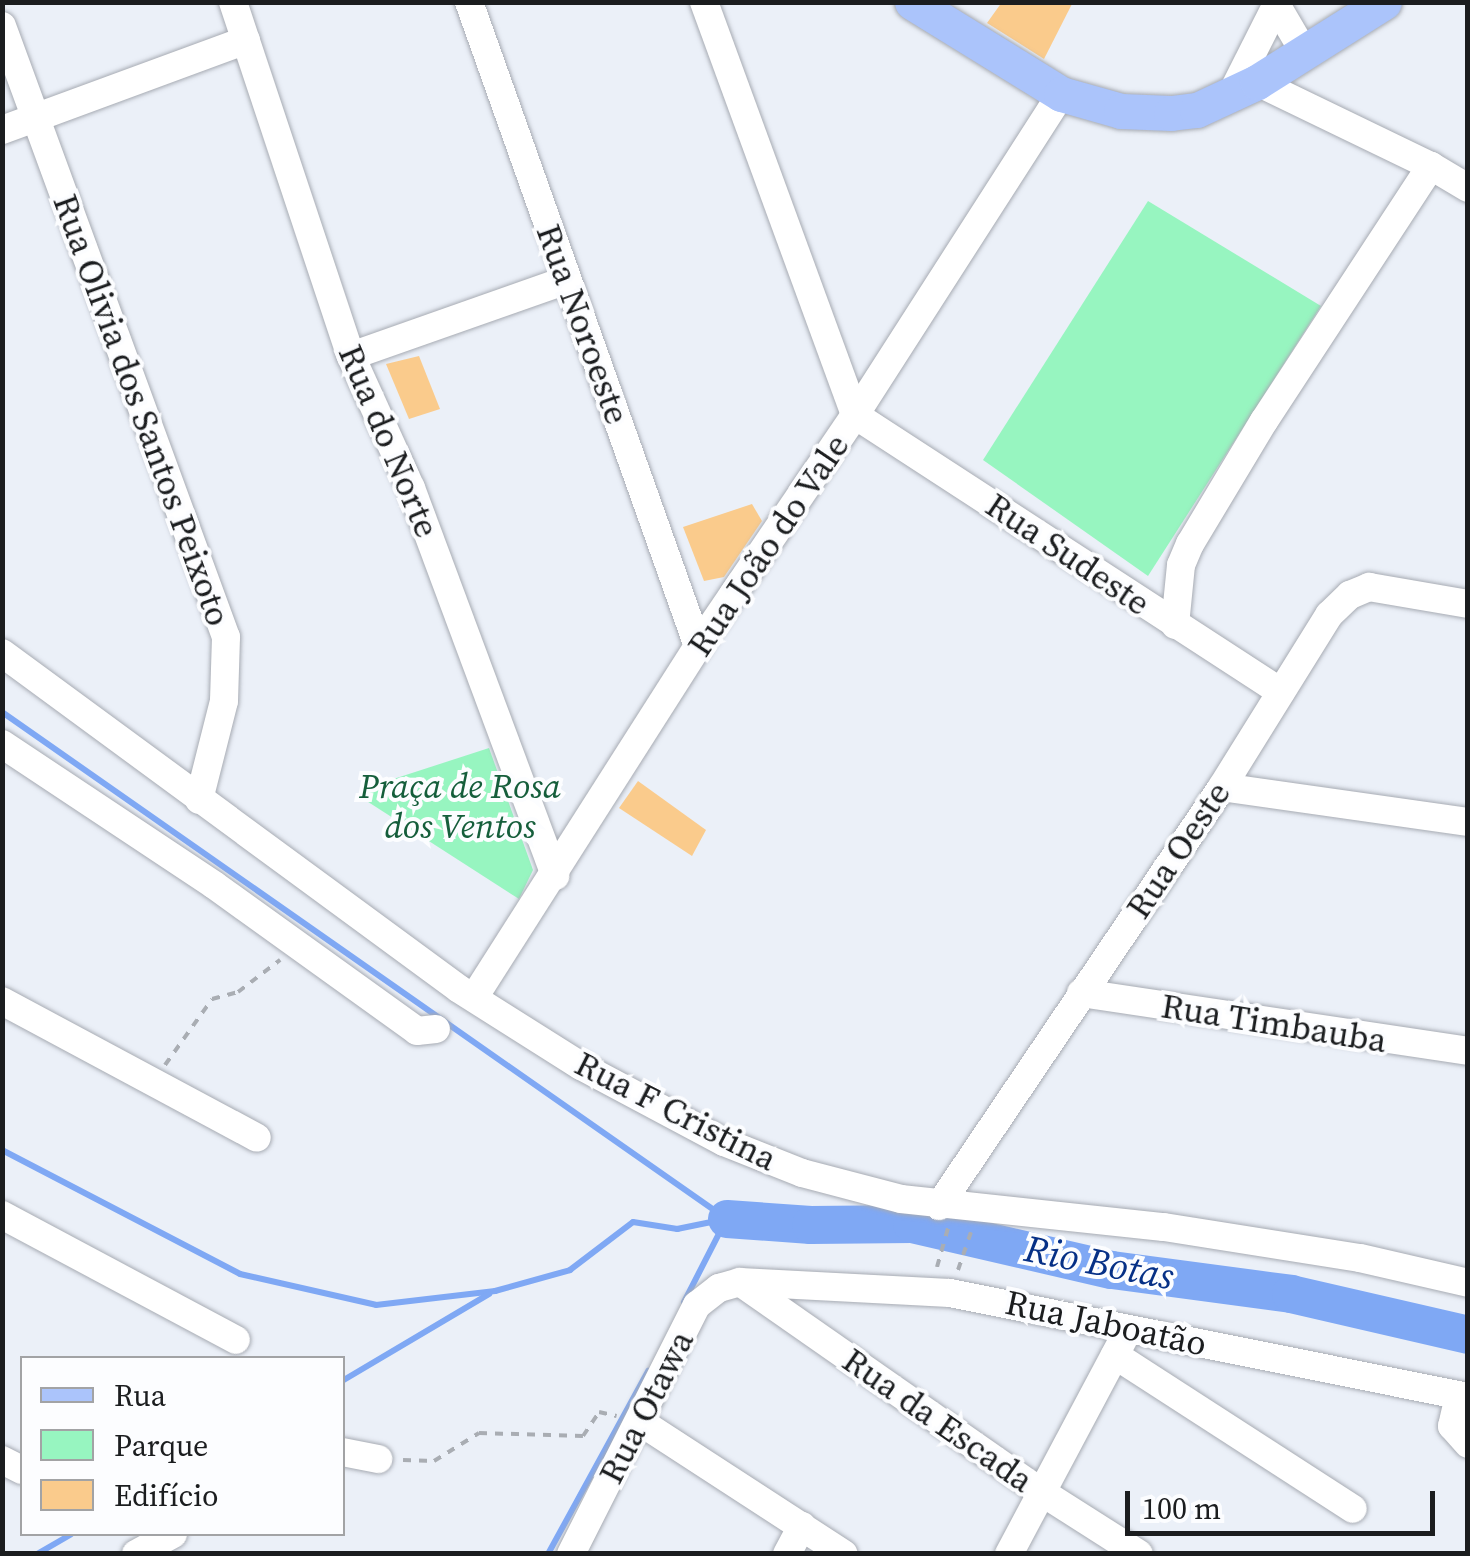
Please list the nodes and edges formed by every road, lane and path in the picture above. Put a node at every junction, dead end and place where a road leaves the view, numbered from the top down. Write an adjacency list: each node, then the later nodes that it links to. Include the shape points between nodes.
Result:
1 (232, 2): 8 (street, Rua do Norte)
2 (469, 2): 16 (street, Rua Noroeste)
3 (704, 2): 18 (street)
4 (912, 2): 11 (main road)
5 (1384, 2): 9 (main road)
6 (1278, 4): 9 (street); 10 (street)
7 (2, 26): 12 (street, Rua Olivia dos Santos Peixoto)
8 (246, 40): 12 (street); 17 (street, Rua do Norte)
9 (1304, 52): 10 (main road)
10 (1245, 88): 11 (main road, via 1197,110 1171,112 1121,110); 14 (street)
11 (1061, 94): 18 (street, Rua João do Vale)
12 (37, 118): 13 (street); 28 (street, Rua Olivia dos Santos Peixoto, via 226,638 224,701)
13 (2, 130)
14 (1431, 166): 15 (street); 19 (street, via 1264,421)
15 (1468, 188)
16 (567, 280): 17 (street); 23 (street, Rua Noroeste)
17 (351, 356): 30 (street, Rua do Norte, via 412,488)
18 (855, 415): 20 (street, Rua Sudeste); 23 (street, Rua João do Vale)
19 (1182, 565): 20 (street); 22 (street)
20 (1144, 603): 22 (street, Rua Sudeste)
21 (1468, 604): 25 (street, Rua Oeste, via 1369,586 1329,614)
22 (1176, 625): 25 (street, Rua Sudeste)
23 (698, 646): 30 (street, Rua João do Vale)
24 (2, 654): 28 (street, Rua F Cristina)
25 (1281, 692): 27 (street, Rua Oeste)
26 (2, 744): 31 (street)
27 (1222, 787): 29 (street); 32 (street, Rua Oeste)
28 (199, 800): 33 (street, Rua F Cristina)
29 (1468, 822)
30 (555, 876): 33 (street, Rua João do Vale)
31 (300, 946): 35 (street, via 417,1031); 37 (path, via 238,992 212,999 165,1065)
32 (1081, 993): 36 (street, Rua Timbauba); 39 (street, Rua Oeste)
33 (475, 996): 39 (street, Rua F Cristina, via 582,1066 724,1142 846,1186)
34 (2, 1001): 37 (street)
35 (436, 1029)
36 (1468, 1051)
37 (130, 1067): 38 (street)
38 (257, 1138)
39 (956, 1210): 41 (path); 42 (path); 44 (street, Rua F Cristina, via 1281,1244)
40 (2, 1216): 46 (street)
41 (960, 1266)
42 (936, 1272)
43 (740, 1282): 45 (street, Rua Jaboatão, via 950,1292); 50 (street, Rua Otawa, via 697,1305); 54 (street, Rua da Escada)
44 (1468, 1283)
45 (1130, 1328): 47 (street); 48 (street, Rua Jaboatão)
46 (236, 1340)
47 (1115, 1355): 54 (street); 55 (street)
48 (1463, 1396): 51 (street, via 1452,1426)
49 (599, 1412): 53 (path, via 583,1436 479,1433 434,1461)
50 (639, 1422): 56 (street); 59 (street, Rua Otawa)
51 (1468, 1444)
52 (345, 1453): 53 (street)
53 (378, 1459)
54 (1040, 1491): 62 (street); 63 (street, Rua da Escada)
55 (1353, 1509)
56 (802, 1526): 60 (street); 61 (street)
57 (169, 1536): 58 (street)
58 (136, 1554)
59 (571, 1554)
60 (787, 1554)
61 (844, 1554)
62 (1009, 1554)
63 (1139, 1554)

